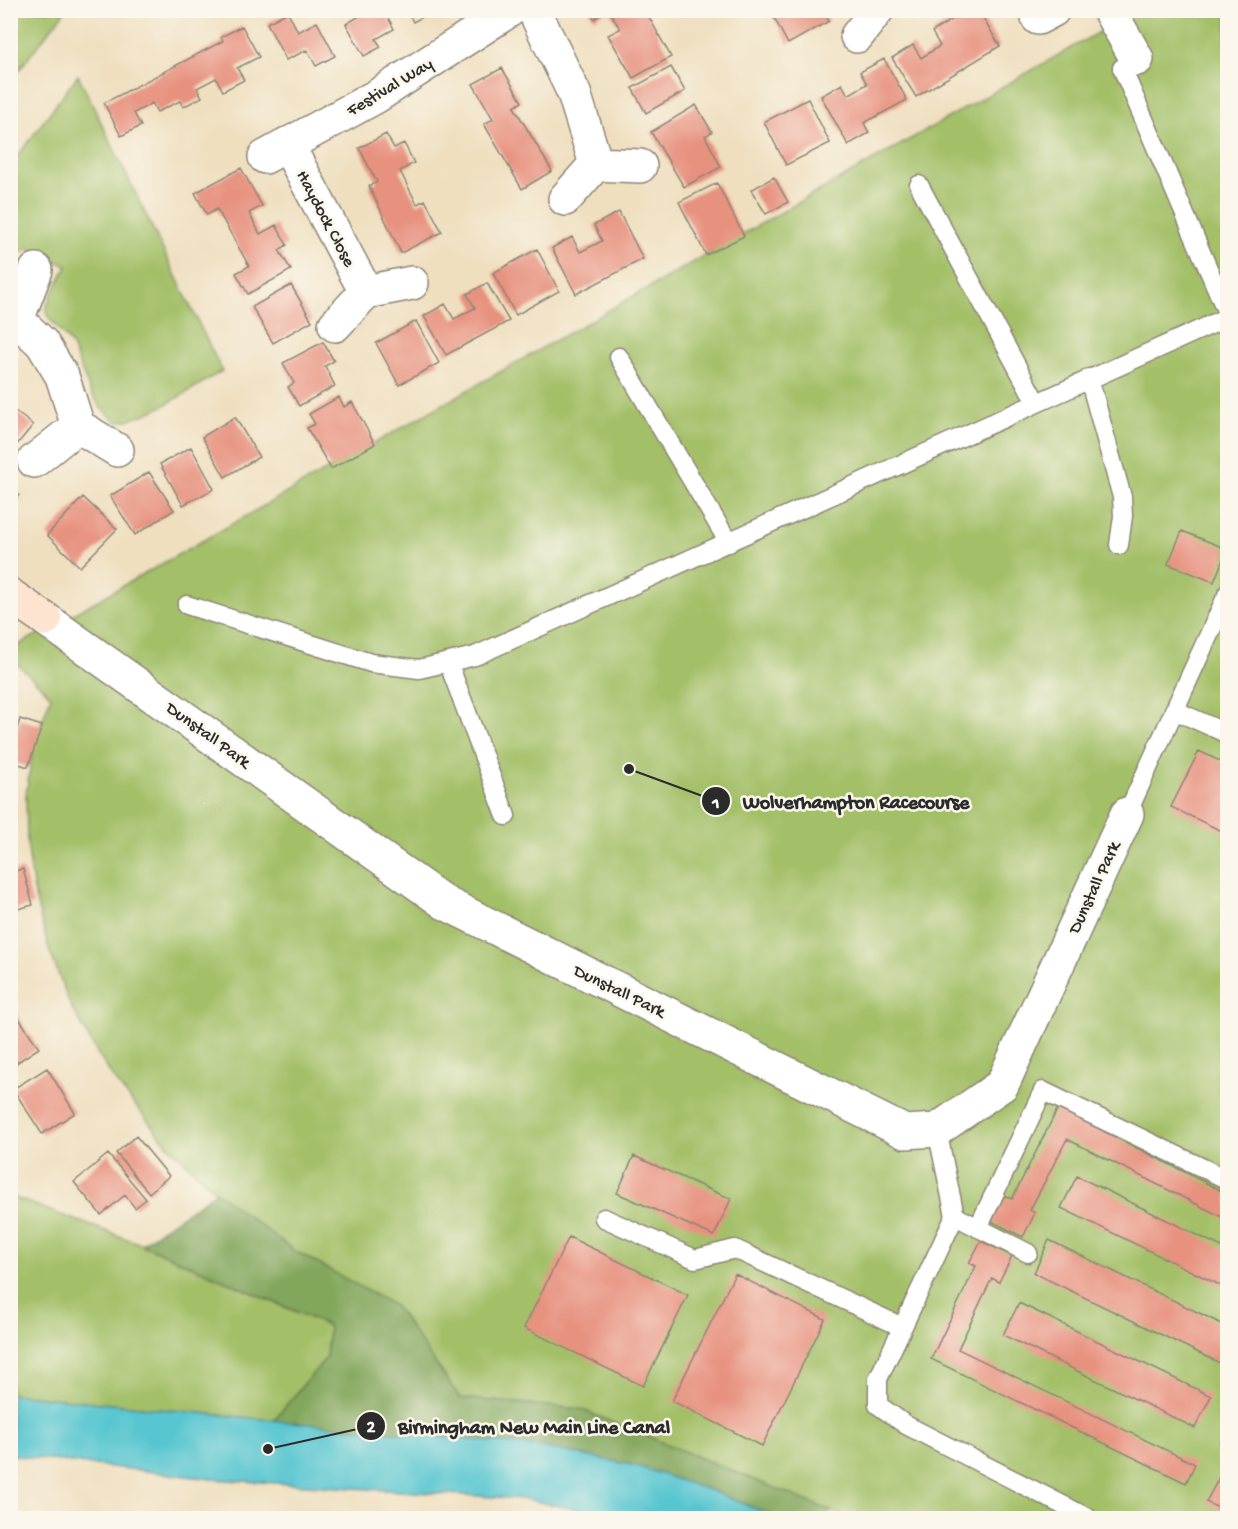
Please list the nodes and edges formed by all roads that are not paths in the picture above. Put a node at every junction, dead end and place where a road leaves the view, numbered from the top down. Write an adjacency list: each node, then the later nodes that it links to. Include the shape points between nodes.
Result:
1 (510, 10): 7 (street, Festival Way, via 377,96)
2 (534, 10): 8 (street, via 574,93)
3 (877, 10): 5 (street)
4 (1109, 10): 6 (street)
5 (857, 36)
6 (1130, 64): 15 (lane)
7 (276, 150): 14 (street, Haydock Close)
8 (596, 164): 9 (street); 11 (street)
9 (640, 166)
10 (919, 185): 20 (lane)
11 (565, 199)
12 (36, 270): 16 (street)
13 (412, 283): 14 (street)
14 (366, 292): 17 (street)
15 (1227, 316): 19 (lane)
16 (14, 322): 21 (street, via 42,343 62,376)
17 (335, 325)
18 (619, 357): 24 (lane)
19 (1089, 378): 20 (lane); 25 (lane, via 1122,497)
20 (1036, 402): 24 (lane)
21 (78, 426): 22 (street); 23 (street)
22 (117, 450)
23 (34, 461)
24 (729, 543): 29 (lane, via 475,657)
25 (1119, 545)
26 (1227, 593): 30 (lane)
27 (10, 595): 34 (street, Dunstall Park, via 445,903 905,1132)
28 (187, 605): 29 (lane, via 371,663 419,669)
29 (448, 662): 33 (lane)
30 (1174, 710): 31 (lane); 32 (lane)
31 (1227, 734)
32 (1127, 814): 34 (street, Dunstall Park, via 1002,1085)
33 (506, 816)
34 (938, 1130): 36 (lane)
35 (1227, 1180): 38 (lane, via 1043,1091)
36 (955, 1216): 38 (lane); 40 (lane)
37 (604, 1218): 40 (lane, via 695,1259 735,1249)
38 (978, 1228): 39 (lane)
39 (1028, 1253)
40 (903, 1327): 41 (lane, via 878,1379 878,1405 906,1425)
41 (1088, 1518)

